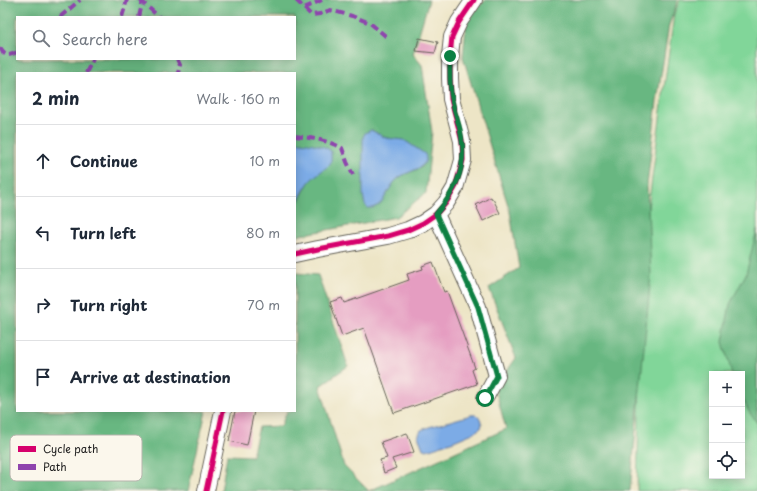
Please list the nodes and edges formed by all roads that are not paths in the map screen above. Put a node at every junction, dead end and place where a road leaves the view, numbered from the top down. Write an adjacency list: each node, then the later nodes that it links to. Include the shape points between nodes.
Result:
1 (474, 0): 2 (street, via 452,37 450,56 451,99 462,140 463,160 455,188)
2 (436, 214): 3 (street, via 408,230 388,236); 4 (street, via 478,307 497,376)
3 (296, 254)
4 (485, 398)
5 (223, 412): 6 (street)
6 (206, 491)

